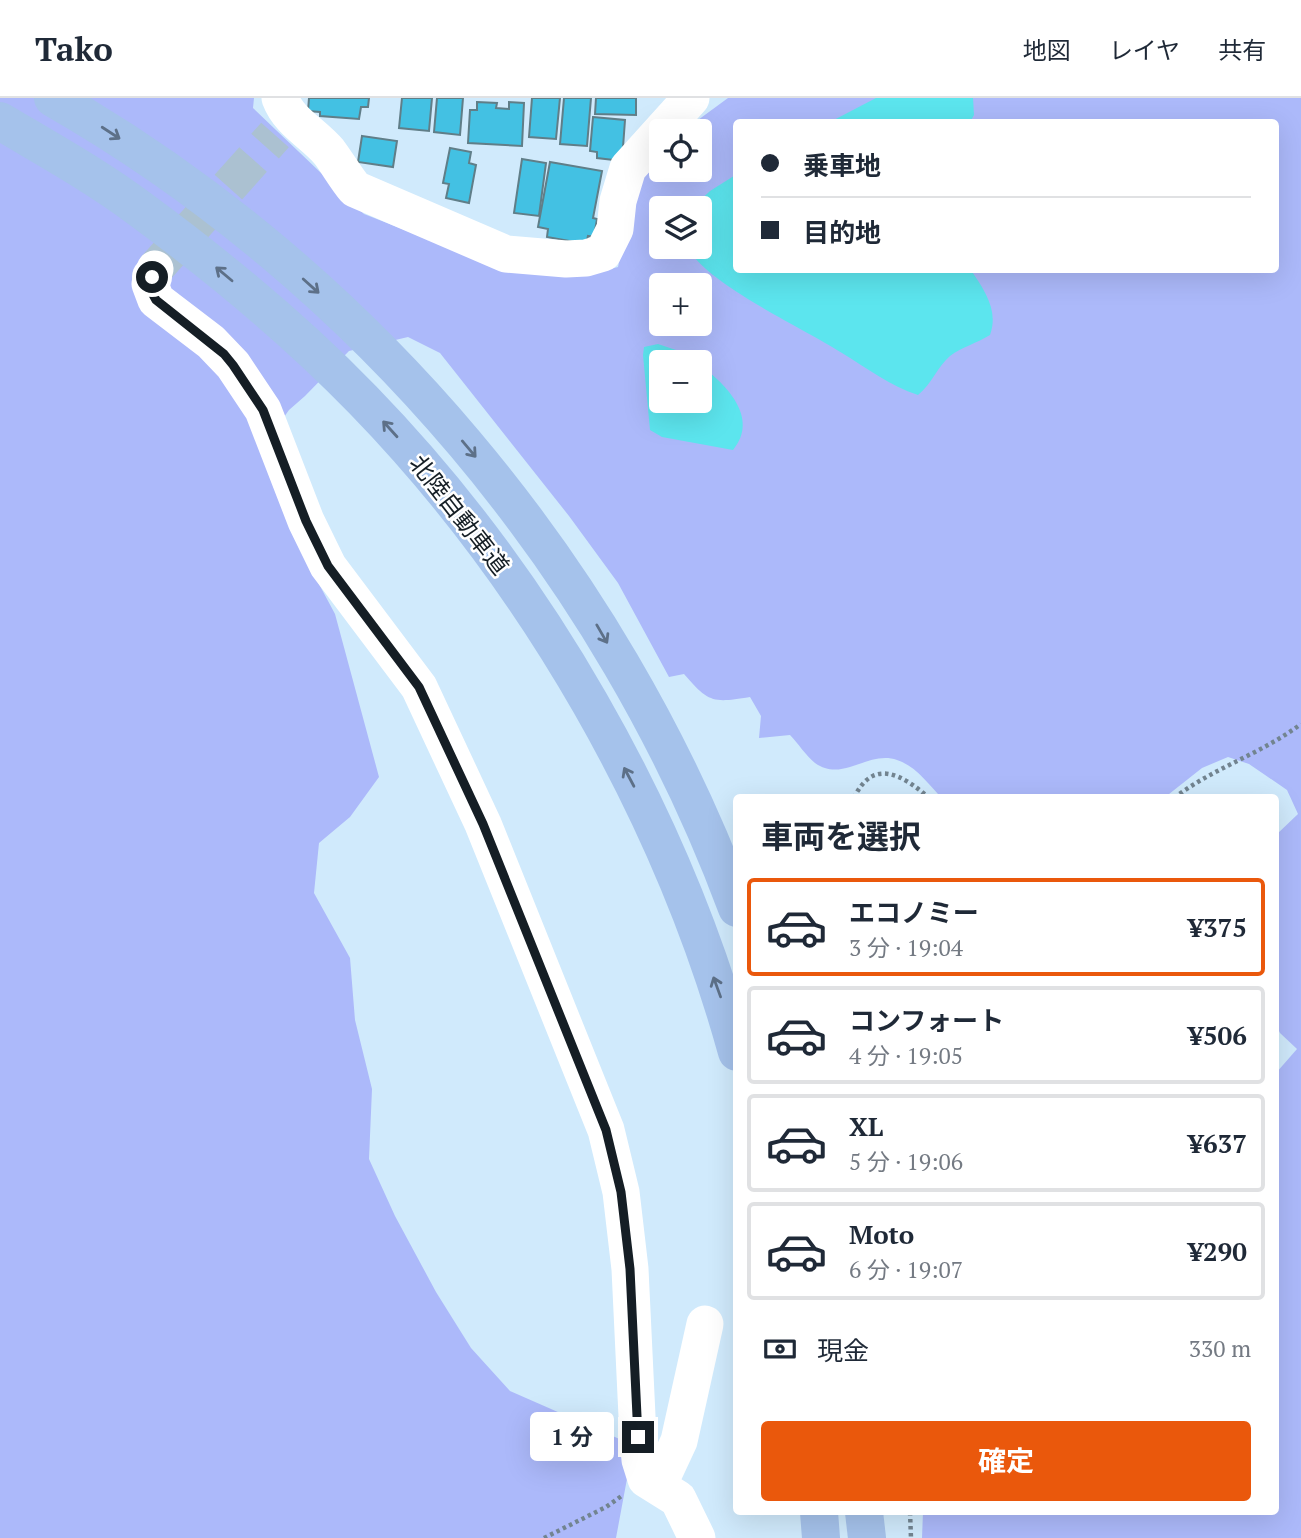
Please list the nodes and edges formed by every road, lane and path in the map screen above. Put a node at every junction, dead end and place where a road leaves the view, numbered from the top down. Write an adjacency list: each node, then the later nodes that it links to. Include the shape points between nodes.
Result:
1 (53, 98): 10 (highway, 北陸自動車道, one-way to 10, via 172,174 242,226 386,358 467,446 532,528 612,652 687,788)
2 (691, 98): 3 (street, via 628,168 615,229 603,253 566,259 506,254 355,189 330,153)
3 (283, 117)
4 (0, 121): 11 (highway, 北陸自動車道, one-way to 4, via 688,906 645,808 596,715 503,568 434,478 363,400 211,262 137,206)
5 (155, 269): 13 (street, via 152,295 224,354 263,410 328,566 419,687 520,911 606,1130 621,1192 630,1269 640,1460)
6 (1301, 724): 9 (path)
7 (857, 794): 8 (path, via 868,777 881,772 899,777)
8 (923, 794)
9 (1180, 794)
10 (733, 898)
11 (733, 1038)
12 (705, 1324): 13 (street, via 679,1441)
13 (652, 1483): 17 (path); 18 (street, via 678,1499)
14 (819, 1515): 19 (highway)
15 (864, 1515): 20 (highway)
16 (910, 1515): 21 (path)
17 (544, 1538)
18 (697, 1538)
19 (821, 1538)
20 (867, 1538)
21 (911, 1538)

